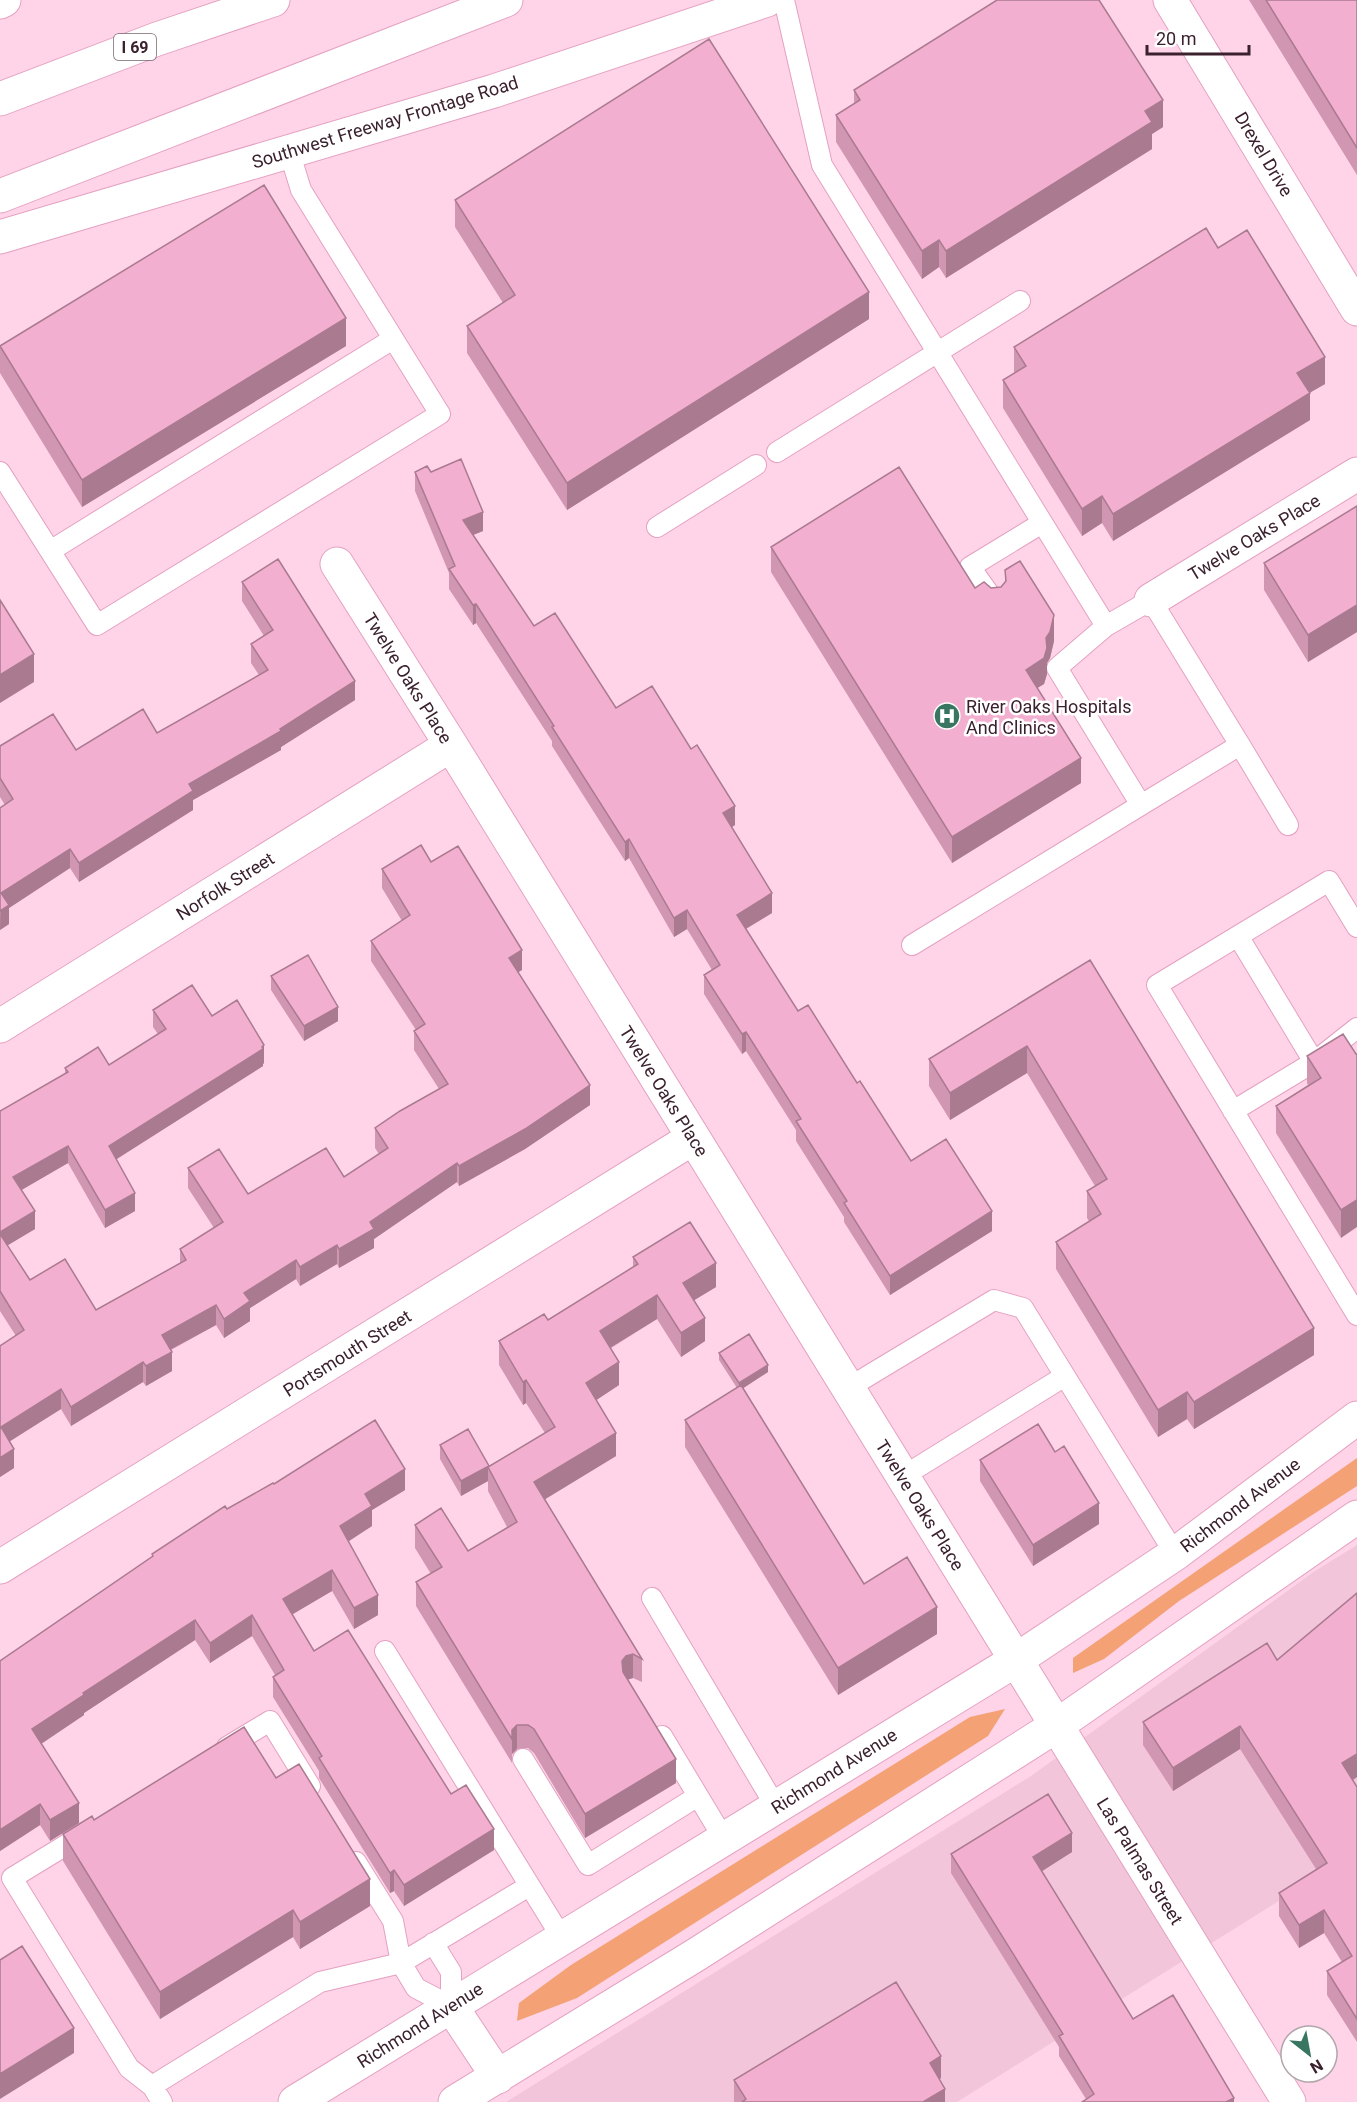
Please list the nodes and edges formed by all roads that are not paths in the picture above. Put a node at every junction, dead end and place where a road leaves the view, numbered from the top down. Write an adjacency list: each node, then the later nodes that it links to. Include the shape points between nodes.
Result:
1 (273, 0): 6 (main road, I 69)
2 (506, 0): 8 (main road)
3 (767, 0): 7 (main road, Southwest Freeway Frontage Road, via 494,91)
4 (784, 0): 13 (lane, via 822,165)
5 (1170, 0): 11 (main road, Drexel Drive)
6 (0, 99)
7 (289, 151): 9 (main road, Southwest Freeway Frontage Road); 12 (lane, via 301,190)
8 (0, 196)
9 (0, 237)
10 (1020, 301): 13 (lane)
11 (1357, 309)
12 (393, 339): 20 (lane); 20 (lane, via 440,414 98,625)
13 (937, 352): 14 (lane); 18 (lane)
14 (777, 452)
15 (756, 465): 19 (lane)
16 (0, 472): 20 (lane)
17 (1357, 474): 22 (main road, Twelve Oaks Place)
18 (1042, 523): 23 (lane, via 970,567); 24 (lane)
19 (657, 527)
20 (50, 551)
21 (337, 564): 25 (main road, Twelve Oaks Place)
22 (1151, 600): 24 (lane); 26 (lane)
23 (995, 602)
24 (1106, 626): 27 (lane, via 1053,667)
25 (451, 745): 32 (main road, Norfolk Street); 36 (main road, Twelve Oaks Place)
26 (1240, 745): 27 (lane); 28 (lane)
27 (1141, 805): 31 (lane)
28 (1288, 825)
29 (1357, 927): 30 (lane, via 1329,881)
30 (1238, 936): 34 (lane); 35 (lane, via 1157,986)
31 (912, 945)
32 (0, 1026)
33 (1357, 1029): 34 (lane)
34 (1314, 1062): 35 (lane)
35 (1233, 1111): 37 (lane)
36 (693, 1138): 39 (main road, Twelve Oaks Place); 44 (main road, Portsmouth Street)
37 (1357, 1315)
38 (1065, 1376): 39 (lane, via 1023,1308 994,1299); 41 (lane); 43 (lane)
39 (848, 1388): 41 (main road, Twelve Oaks Place)
40 (1357, 1418): 43 (main road, Richmond Avenue)
41 (902, 1477): 46 (main road, Twelve Oaks Place)
42 (1357, 1517): 50 (main road)
43 (1175, 1554): 48 (main road, Richmond Avenue)
44 (0, 1568)
45 (652, 1598): 55 (lane)
46 (991, 1619): 48 (main road, Las Palmas Street)
47 (386, 1652): 59 (lane)
48 (1016, 1660): 50 (main road, Las Palmas Street); 55 (main road, Richmond Avenue)
49 (651, 1719): 53 (lane)
50 (1056, 1726): 64 (main road); 68 (main road, Las Palmas Street)
51 (211, 1757): 54 (lane, via 270,1721)
52 (523, 1760): 53 (lane, via 588,1865)
53 (698, 1796): 57 (lane)
54 (319, 1801)
55 (776, 1807): 57 (main road, Richmond Avenue)
56 (102, 1823): 65 (lane, via 12,1878 129,2068)
57 (724, 1839): 60 (main road, Richmond Avenue)
58 (344, 1841): 62 (lane, via 393,1922)
59 (529, 1886): 60 (lane); 61 (lane)
60 (562, 1938): 63 (main road, Richmond Avenue)
61 (433, 1943): 62 (lane); 63 (lane, via 451,1972)
62 (401, 1963): 63 (lane, via 416,1988); 65 (lane, via 320,1982)
63 (451, 2006): 64 (main road); 66 (main road, Richmond Avenue)
64 (498, 2077): 67 (main road)
65 (157, 2094)
66 (295, 2102)
67 (455, 2102)
68 (1289, 2102)

